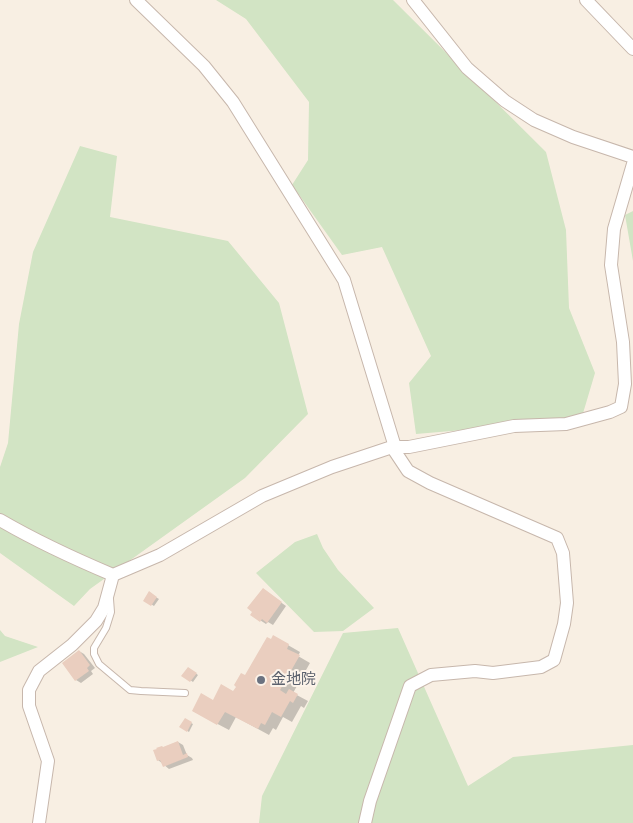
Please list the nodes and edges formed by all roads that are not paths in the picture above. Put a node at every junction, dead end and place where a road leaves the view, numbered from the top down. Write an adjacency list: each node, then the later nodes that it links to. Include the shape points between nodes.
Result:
1 (136, 0): 7 (street, via 204,66 233,102 344,280)
2 (413, 0): 5 (street, via 466,68 505,102 534,120 573,137)
3 (586, 0): 4 (street)
4 (633, 49)
5 (633, 157)
6 (633, 164): 7 (street, via 614,229 611,265 623,342 625,384 621,407 566,424 514,426 408,447)
7 (393, 447): 9 (street, via 332,467 262,496 160,555); 13 (street, via 408,471 557,538 563,553 567,603 554,660 541,667 493,673 475,671 431,675 410,686)
8 (0, 520): 9 (street)
9 (113, 575): 10 (street)
10 (110, 590): 11 (lane, via 111,612 94,648 99,664 130,690); 12 (street, via 96,621 72,645 38,671 29,690 29,706 48,761)
11 (185, 693)
12 (39, 823)
13 (365, 823)

